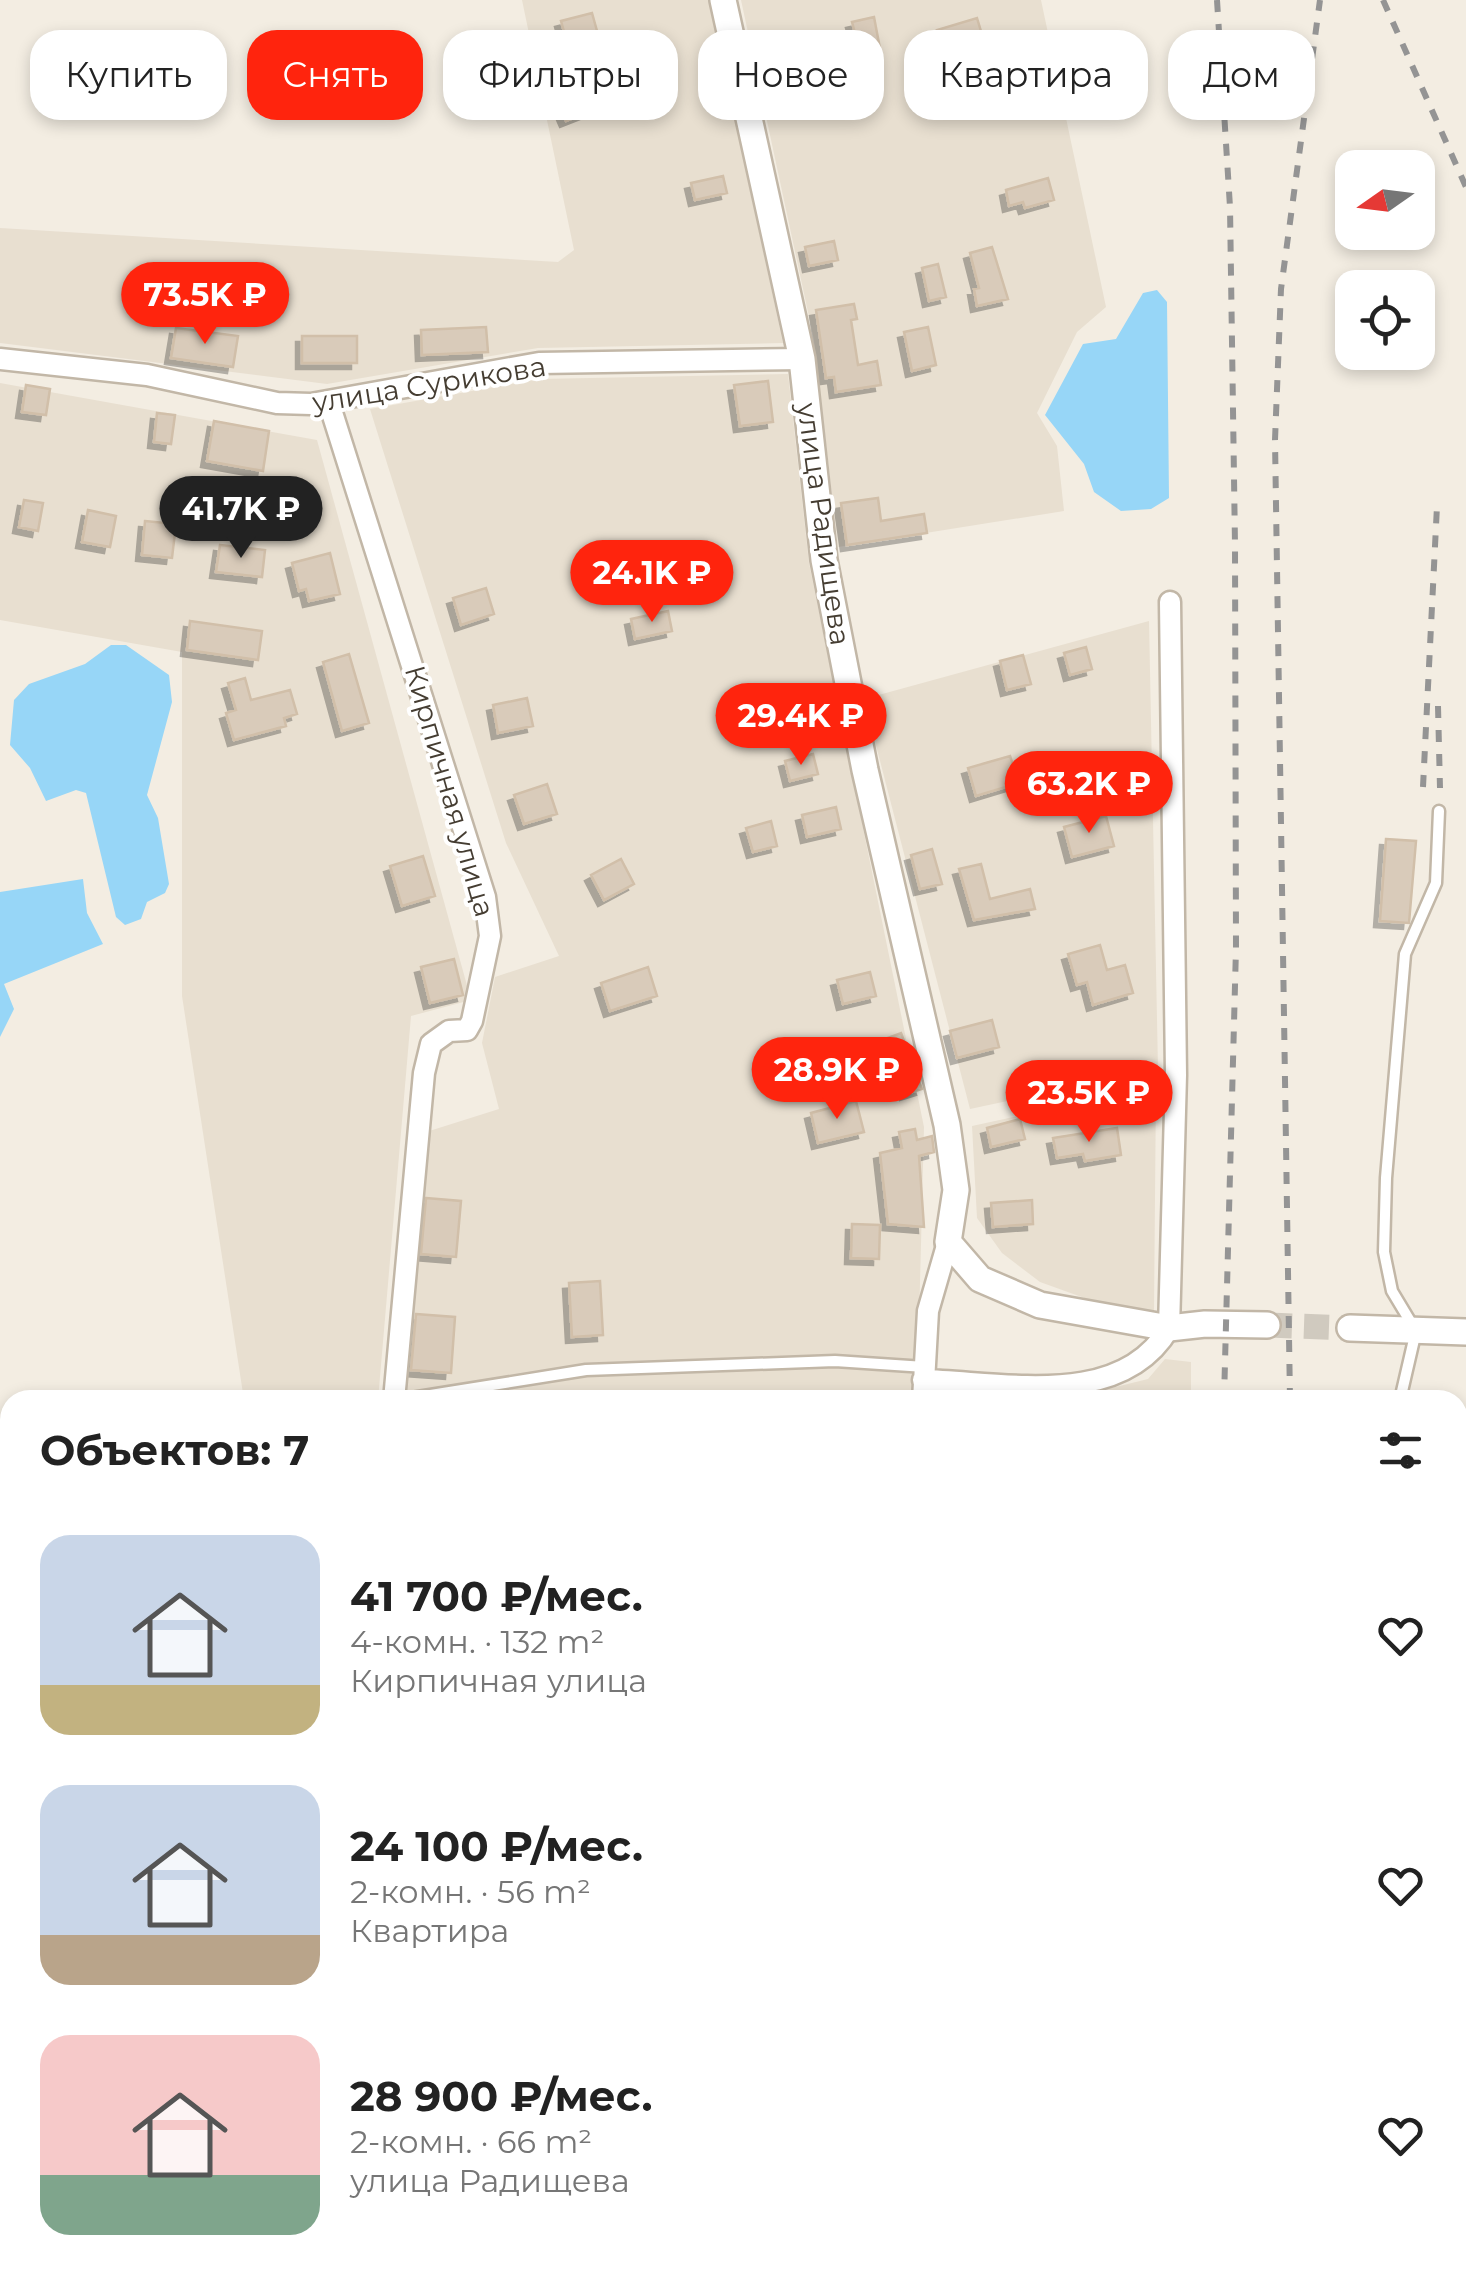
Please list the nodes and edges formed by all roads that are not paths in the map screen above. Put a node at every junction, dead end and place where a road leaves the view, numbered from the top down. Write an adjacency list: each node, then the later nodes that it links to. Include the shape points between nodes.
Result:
1 (723, 0): 3 (street, улица Радищева)
2 (0, 359): 4 (street, улица Сурикова, via 148,376 277,403)
3 (802, 359): 4 (street, улица Сурикова, via 538,364); 7 (street, улица Радищева, via 824,560 947,1125 956,1190)
4 (329, 403): 14 (street, Кирпичная улица, via 461,810 490,936 472,1021 467,1030 449,1030 431,1044 424,1073)
5 (1170, 602): 9 (street, via 1176,1075)
6 (1439, 811): 11 (lane, via 1436,883 1405,954 1386,1178 1384,1252 1392,1291)
7 (948, 1242): 9 (street, via 980,1279 1010,1294); 13 (street, улица Радищева, via 928,1310)
8 (1267, 1326): 9 (street)
9 (1169, 1328): 13 (street, via 1157,1350 1135,1368 1103,1380)
10 (1350, 1328): 11 (street)
11 (1416, 1330): 12 (street); 16 (lane)
12 (1466, 1332)
13 (924, 1382): 15 (lane, via 835,1361 586,1370)
14 (397, 1390)
15 (459, 1390)
16 (1402, 1390)

